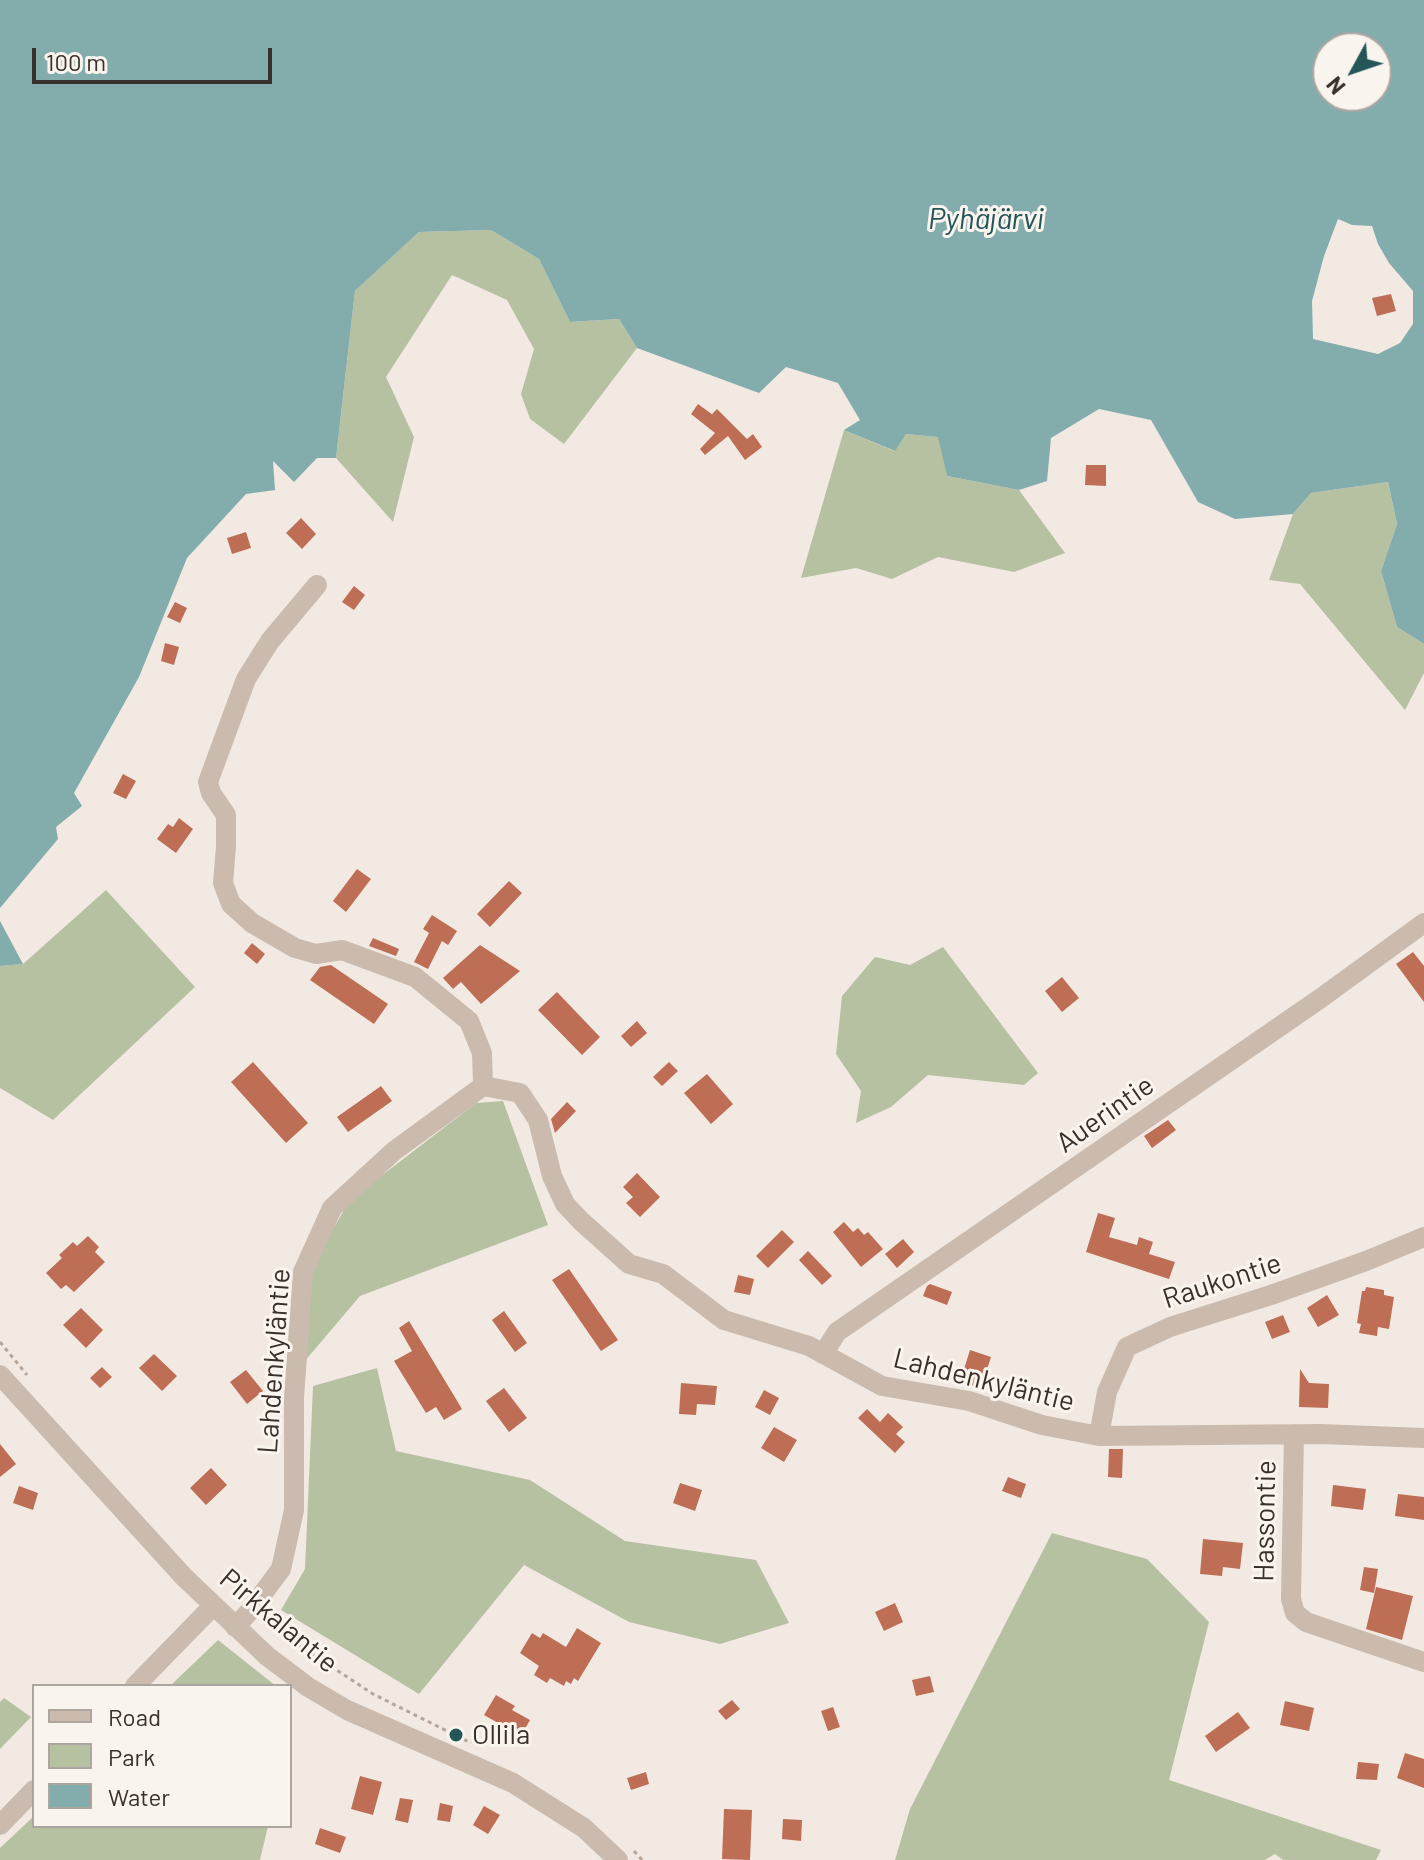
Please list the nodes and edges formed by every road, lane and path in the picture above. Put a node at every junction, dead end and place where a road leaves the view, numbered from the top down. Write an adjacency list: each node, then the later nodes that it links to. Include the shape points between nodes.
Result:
1 (317, 585): 3 (street, via 246,679 208,782 226,815 223,883 231,904 252,923 295,948 316,954 342,950 415,977 469,1021 482,1053)
2 (1424, 923): 6 (street, Auerintie, via 837,1332)
3 (483, 1086): 6 (street, Lahdenkyläntie, via 520,1093 538,1120 565,1204 629,1264 663,1274 724,1320); 13 (street, Lahdenkyläntie, via 394,1151 332,1208 303,1272 294,1398 294,1510 281,1569)
4 (1424, 1237): 10 (street, Raukontie, via 1127,1347 1107,1392)
5 (0, 1342): 8 (path)
6 (823, 1354): 10 (street, Lahdenkyläntie, via 882,1386 969,1401 1042,1425)
7 (0, 1375): 12 (street, Pirkkalantie)
8 (28, 1376)
9 (1294, 1434): 10 (street, Lahdenkyläntie); 11 (street, Lahdenkyläntie); 14 (street, Hassontie, via 1295,1613 1306,1622)
10 (1099, 1436)
11 (1424, 1438)
12 (213, 1606): 13 (street, Pirkkalantie); 15 (street)
13 (242, 1620): 16 (path); 19 (street, Pirkkalantie, via 267,1656 308,1687 347,1710 513,1783)
14 (1424, 1662)
15 (137, 1684)
16 (470, 1743)
17 (32, 1792): 18 (street)
18 (0, 1825)
19 (625, 1855): 20 (path)
20 (642, 1860)

